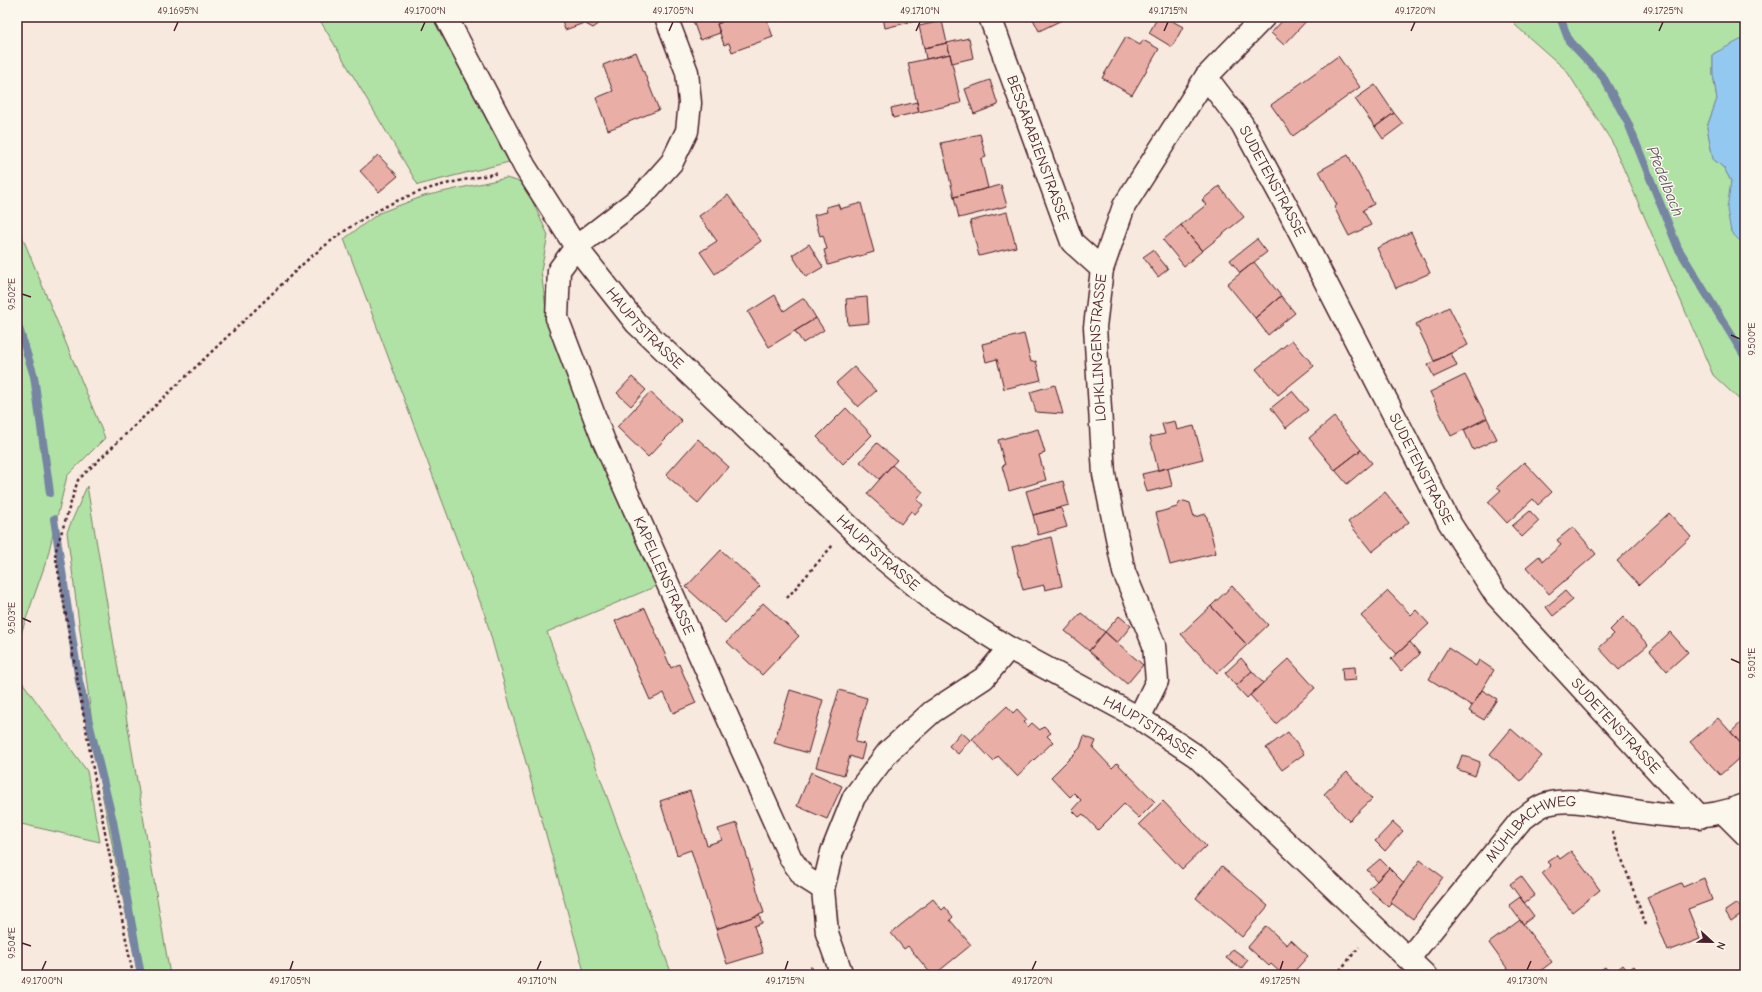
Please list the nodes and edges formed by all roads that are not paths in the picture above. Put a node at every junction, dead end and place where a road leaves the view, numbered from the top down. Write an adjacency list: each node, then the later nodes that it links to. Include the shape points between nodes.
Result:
1 (446, 17): 6 (street, HAUPTSTRASSE, via 526,167)
2 (666, 17): 6 (street, KAPELLENSTRASSE, via 687,72 690,103 687,131 672,162 641,197)
3 (990, 17): 7 (street, BESSARABIENSTRASSE, via 1072,242)
4 (1264, 17): 5 (street, LOHKLINGENSTRASSE)
5 (1206, 77): 7 (street, LOHKLINGENSTRASSE, via 1124,206); 12 (street, SUDETENSTRASSE, via 1242,124 1449,522 1496,595)
6 (576, 246): 8 (street, HAUPTSTRASSE, via 636,323 881,557 935,602); 14 (street, KAPELLENSTRASSE, via 560,270 557,318 603,439 792,858 804,877)
7 (1102, 269): 9 (street, LOHKLINGENSTRASSE, via 1095,327 1104,474 1124,572 1155,653 1157,681)
8 (1009, 648): 9 (street, HAUPTSTRASSE); 14 (street, via 984,678 932,712 884,758 854,797 832,852)
9 (1139, 718): 15 (street, HAUPTSTRASSE, via 1196,756)
10 (1745, 805): 11 (street, MÜHLBACHWEG)
11 (1724, 813): 12 (street, MÜHLBACHWEG); 13 (street)
12 (1700, 817): 15 (street, MÜHLBACHWEG, via 1661,816 1568,800 1545,804 1521,820)
13 (1745, 834)
14 (823, 889): 16 (street, via 827,933)
15 (1408, 958): 17 (street, HAUPTSTRASSE)
16 (842, 975)
17 (1425, 975)

